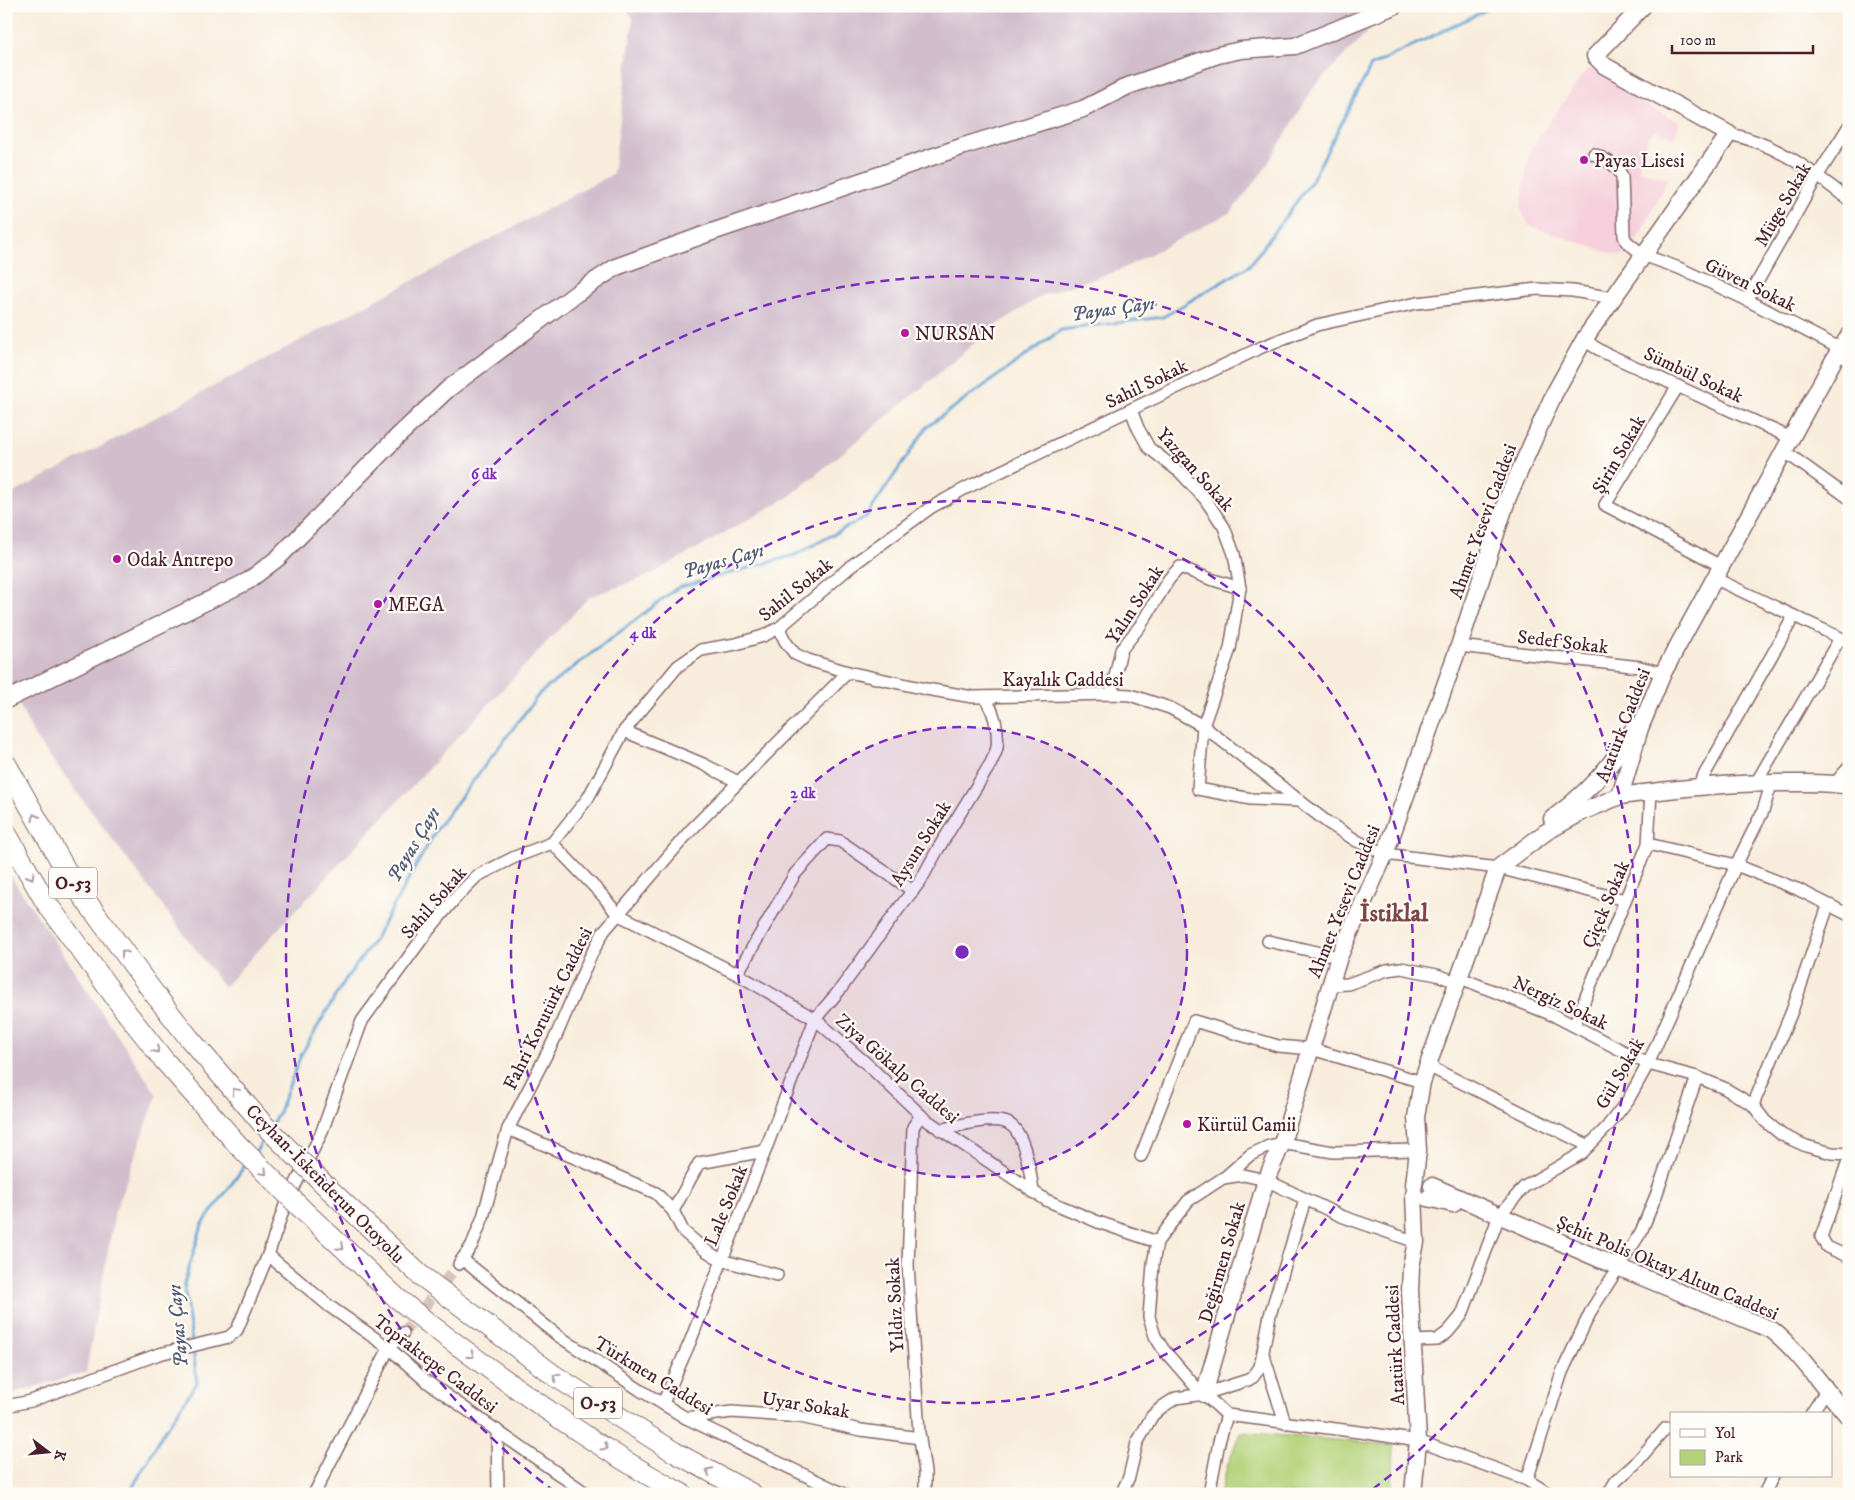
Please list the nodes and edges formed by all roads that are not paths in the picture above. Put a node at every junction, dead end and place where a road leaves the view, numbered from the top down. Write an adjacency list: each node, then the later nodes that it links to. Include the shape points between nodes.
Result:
1 (1394, 6): 27 (street, via 1296,46 1241,50 1210,58 1128,86 1083,109 709,232 616,267 448,389 397,436 278,558 248,582)
2 (1643, 6): 4 (street, via 1594,56 1605,66)
3 (1849, 126): 6 (street, Müge Sokak)
4 (1729, 134): 6 (street, via 1769,146); 8 (street, Ahmet Yesevi Caddesi)
5 (1594, 154): 8 (street, via 1611,162 1622,176 1624,236)
6 (1818, 175): 7 (street); 10 (street, Müge Sokak)
7 (1849, 200)
8 (1643, 255): 9 (street, Ahmet Yesevi Caddesi); 10 (street, Güven Sokak)
9 (1613, 298): 11 (street, Ahmet Yesevi Caddesi); 14 (street, Sahil Sokak, via 1537,289 1417,303 1318,325 1262,347)
10 (1747, 300): 12 (street, Güven Sokak)
11 (1585, 338): 13 (street, Sümbül Sokak, via 1606,353); 22 (street, Ahmet Yesevi Caddesi, via 1554,394 1508,497)
12 (1844, 350): 15 (street, Atatürk Caddesi)
13 (1678, 386): 15 (street, Sümbül Sokak); 17 (street, Şirin Sokak, via 1605,505)
14 (1131, 410): 18 (street, Yazgan Sokak, via 1150,448 1205,499 1224,527 1234,554); 20 (street, Sahil Sokak, via 930,508 851,566)
15 (1787, 445): 16 (street, Sümbül Sokak); 17 (street, Atatürk Caddesi)
16 (1849, 498)
17 (1718, 572): 19 (street); 24 (street, Atatürk Caddesi)
18 (1240, 588): 25 (street, Yalın Sokak, via 1180,567 1121,650); 28 (street, Yazgan Sokak, via 1230,649)
19 (1794, 616): 21 (street); 37 (street)
20 (779, 628): 23 (street, Kayalık Caddesi, via 795,654); 29 (street, Sahil Sokak, via 745,642 701,650 678,666)
21 (1844, 640): 35 (street, Gül Sokak)
22 (1459, 646): 24 (street, Sedef Sokak, via 1640,667); 44 (street, Ahmet Yesevi Caddesi)
23 (848, 672): 26 (street, Kayalık Caddesi, via 926,690); 34 (street, Fahri Korutürk Caddesi)
24 (1662, 673): 32 (street, via 1633,730); 33 (street, Atatürk Caddesi, via 1640,728)
25 (1111, 694): 26 (street, Kayalık Caddesi); 28 (street, Kayalık Caddesi, via 1130,695 1170,708)
26 (984, 697): 47 (street, Aysun Sokak, via 993,714 997,748 981,782)
27 (6, 700)
28 (1203, 726): 40 (street, Kayalık Caddesi); 40 (street, Yazgan Sokak, via 1198,789 1251,799)
29 (624, 730): 34 (street); 42 (street, Sahil Sokak, via 588,798)
30 (6, 764): 113 (highway, Ceyhan-İskenderun Otoyolu / O-53, one-way to 30, bridge, via 674,1452 555,1376 419,1274 329,1190 262,1123 153,992 73,883)
31 (1849, 767): 36 (street)
32 (1601, 775): 33 (street, via 1615,771); 39 (street, via 1593,787 1594,792); 46 (street, via 1572,804 1530,834)
33 (1626, 776): 37 (street, via 1642,784); 39 (street, Atatürk Caddesi)
34 (738, 782): 50 (street, Fahri Korutürk Caddesi)
35 (1764, 783): 36 (street); 37 (street); 45 (street, Gül Sokak, via 1763,811)
36 (1842, 785)
37 (1693, 787): 38 (street)
38 (1651, 792): 39 (street); 43 (street, Çiçek Sokak)
39 (1615, 798): 46 (street, Atatürk Caddesi, via 1546,832)
40 (1300, 801): 44 (street, Kayalık Caddesi, via 1357,842)
41 (6, 834): 112 (highway, Ceyhan-İskenderun Otoyolu / O-53, one-way to 112, bridge, via 45,901 163,1059 238,1145 306,1213 398,1299 536,1404)
42 (552, 843): 50 (street); 84 (street, Sahil Sokak, via 477,876 427,932 362,1021 321,1134 285,1205)
43 (1648, 844): 45 (street); 48 (street, Çiçek Sokak)
44 (1385, 854): 46 (street, Kayalık Caddesi); 53 (street, Ahmet Yesevi Caddesi)
45 (1736, 865): 49 (street, via 1797,889); 60 (street, Gül Sokak)
46 (1498, 868): 48 (street, Kayalık Caddesi); 55 (street)
47 (913, 891): 54 (street, via 840,840 827,840 795,874); 57 (street, Aysun Sokak)
48 (1625, 900): 58 (street, Çiçek Sokak)
49 (1828, 906): 51 (street); 64 (street, via 1792,1011)
50 (617, 914): 54 (street, Ziya Gökalp Caddesi); 66 (street, Fahri Korutürk Caddesi, via 590,957 556,1036)
51 (1849, 915)
52 (1268, 941): 53 (street)
53 (1339, 957): 56 (street, Ahmet Yesevi Caddesi)
54 (737, 974): 57 (street, Ziya Gökalp Caddesi)
55 (1457, 979): 56 (street, Nergiz Sokak, via 1401,968 1348,984); 58 (street, Nergiz Sokak); 61 (street)
56 (1330, 985): 59 (street, Ahmet Yesevi Caddesi)
57 (815, 1019): 65 (street, Ziya Gökalp Caddesi); 71 (street, Lale Sokak)
58 (1574, 1026): 60 (street, Nergiz Sokak)
59 (1312, 1049): 63 (street); 68 (street, Ahmet Yesevi Caddesi); 73 (street, via 1278,1046 1194,1021)
60 (1648, 1064): 62 (street, Nergiz Sokak); 69 (street, Gül Sokak, via 1628,1100)
61 (1428, 1066): 63 (street); 69 (street)
62 (1697, 1077): 64 (street, Nergiz Sokak); 88 (street, via 1657,1193 1641,1232)
63 (1422, 1082): 70 (street, via 1416,1117)
64 (1753, 1105): 72 (street, via 1765,1122 1782,1135 1818,1150)
65 (921, 1116): 67 (street, Ziya Gökalp Caddesi); 105 (street, Yıldız Sokak, via 914,1127 908,1264)
66 (508, 1129): 80 (street, via 656,1193); 87 (street, Fahri Korutürk Caddesi, via 483,1217 472,1245)
67 (940, 1130): 78 (street, Ziya Gökalp Caddesi); 78 (street, via 971,1123 1003,1121 1012,1126 1022,1141)
68 (1282, 1143): 70 (street, via 1333,1152); 75 (street, via 1250,1155); 76 (street, Değirmen Sokak)
69 (1589, 1146): 81 (street, Gül Sokak, via 1524,1187)
70 (1418, 1150): 77 (street)
71 (765, 1151): 80 (street, via 699,1163); 86 (street, Lale Sokak)
72 (1849, 1154)
73 (1141, 1156)
74 (1849, 1158): 85 (street, via 1821,1237 1827,1247)
75 (1223, 1178): 76 (street, via 1243,1175); 82 (street, via 1188,1201)
76 (1266, 1180): 79 (street); 95 (street, Değirmen Sokak)
77 (1424, 1190): 81 (street, Şehit Polis Oktay Altun Caddesi); 83 (street, Atatürk Caddesi)
78 (1034, 1192): 82 (street, Ziya Gökalp Caddesi, via 1071,1211)
79 (1305, 1200): 83 (street); 93 (street, via 1270,1315)
80 (673, 1211): 86 (street, via 683,1231)
81 (1499, 1216): 88 (street, Şehit Polis Oktay Altun Caddesi); 91 (street, Gül Sokak, via 1462,1315 1448,1332 1436,1340)
82 (1157, 1242): 95 (street, via 1149,1317 1154,1336)
83 (1416, 1242): 91 (street, Atatürk Caddesi, via 1410,1291)
84 (268, 1254): 92 (street, Topraktepe Caddesi, via 329,1306); 97 (street, Sahil Sokak, via 237,1330 229,1337 159,1354 31,1401)
85 (1849, 1257)
86 (722, 1260): 89 (street); 96 (street, Lale Sokak)
87 (460, 1262): 96 (street, Türkmen Caddesi, via 558,1335)
88 (1620, 1268): 94 (street, Şehit Polis Oktay Altun Caddesi, via 1772,1330 1787,1342); 108 (street, via 1592,1309 1562,1372)
89 (777, 1275)
90 (403, 1333): 92 (street)
91 (1414, 1341): 106 (street, Atatürk Caddesi)
92 (389, 1348): 104 (street, Topraktepe Caddesi, via 426,1381); 109 (street)
93 (1263, 1355): 95 (street, via 1253,1377); 102 (street)
94 (1826, 1392): 98 (street); 100 (street, Şehit Polis Oktay Altun Caddesi)
95 (1204, 1394): 99 (street); 116 (street, via 1176,1398 1152,1416 1137,1443)
96 (663, 1403): 101 (street, Türkmen Caddesi)
97 (6, 1406)
98 (1812, 1412)
99 (1227, 1416): 102 (street); 117 (street)
100 (1849, 1417)
101 (686, 1418): 105 (street, Uyar Sokak, via 732,1412 790,1416); 114 (street, Türkmen Caddesi)
102 (1285, 1423): 106 (street)
103 (1666, 1428): 120 (street, via 1616,1481)
104 (497, 1430): 110 (street); 111 (street, Topraktepe Caddesi)
105 (920, 1438): 115 (street, Yıldız Sokak)
106 (1418, 1441): 108 (street); 118 (street, Atatürk Caddesi)
107 (1772, 1478): 121 (street)
108 (1526, 1480): 119 (street)
109 (314, 1494)
110 (498, 1494)
111 (588, 1494)
112 (682, 1494)
113 (752, 1494)
114 (844, 1494)
115 (925, 1494)
116 (1122, 1494)
117 (1209, 1494)
118 (1413, 1494)
119 (1549, 1494)
120 (1608, 1494)
121 (1764, 1494)

